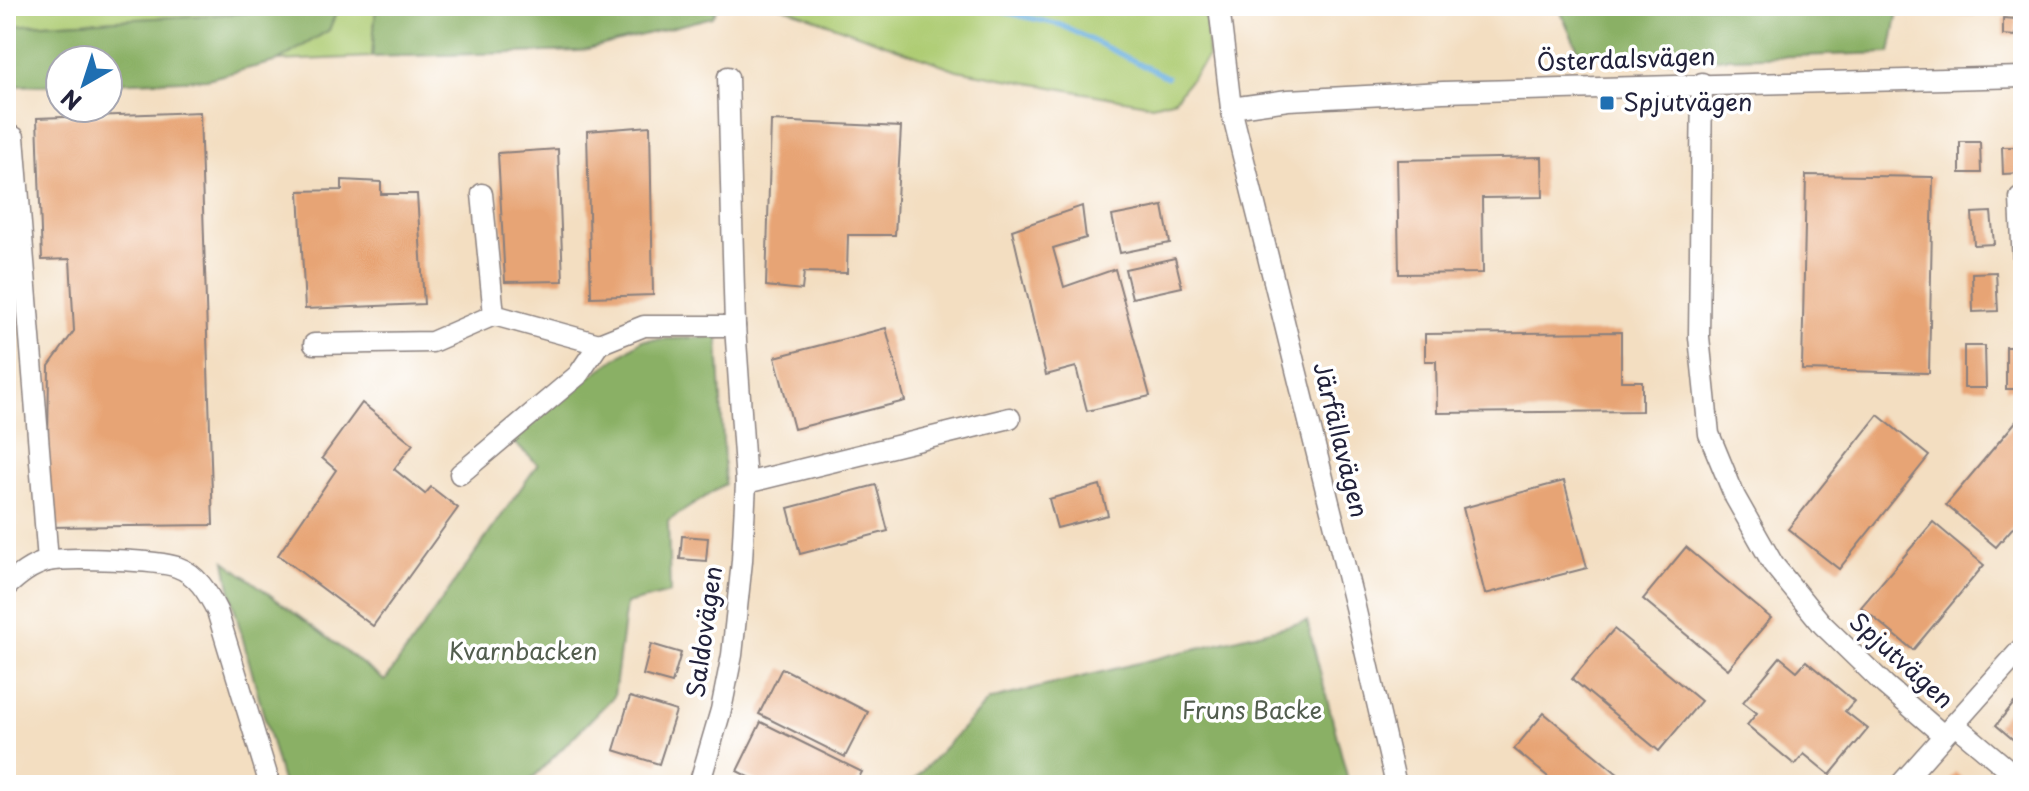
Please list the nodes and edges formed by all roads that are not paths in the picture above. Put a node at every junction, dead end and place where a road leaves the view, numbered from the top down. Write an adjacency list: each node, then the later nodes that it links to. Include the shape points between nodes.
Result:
1 (1219, 6): 5 (street, Järfällavägen)
2 (728, 77): 11 (street, Saldovägen)
3 (2023, 77): 4 (street, Österdalsvägen)
4 (1702, 83): 5 (street, Österdalsvägen, via 1288,100); 20 (street, Spjutvägen, via 1699,337 1709,434 1735,497 1773,564 1822,624 1885,685)
5 (1231, 108): 24 (street, Järfällavägen)
6 (14, 137): 17 (street)
7 (482, 194): 10 (street)
8 (2023, 198): 9 (street)
9 (2023, 265)
10 (494, 315): 12 (street, via 432,342); 13 (street)
11 (735, 326): 13 (street, via 644,326); 16 (street, Saldovägen)
12 (314, 344)
13 (599, 344): 15 (street, via 578,375)
14 (1010, 418): 16 (street)
15 (460, 474)
16 (746, 483): 23 (street, Saldovägen, via 732,655)
17 (48, 561): 18 (street, via 24,571); 22 (street, via 154,562 193,576 220,620)
18 (6, 587)
19 (2023, 647): 20 (street)
20 (1949, 729): 21 (street, Spjutvägen); 25 (street)
21 (2023, 782)
22 (270, 785)
23 (699, 785)
24 (1396, 785)
25 (1900, 785)

